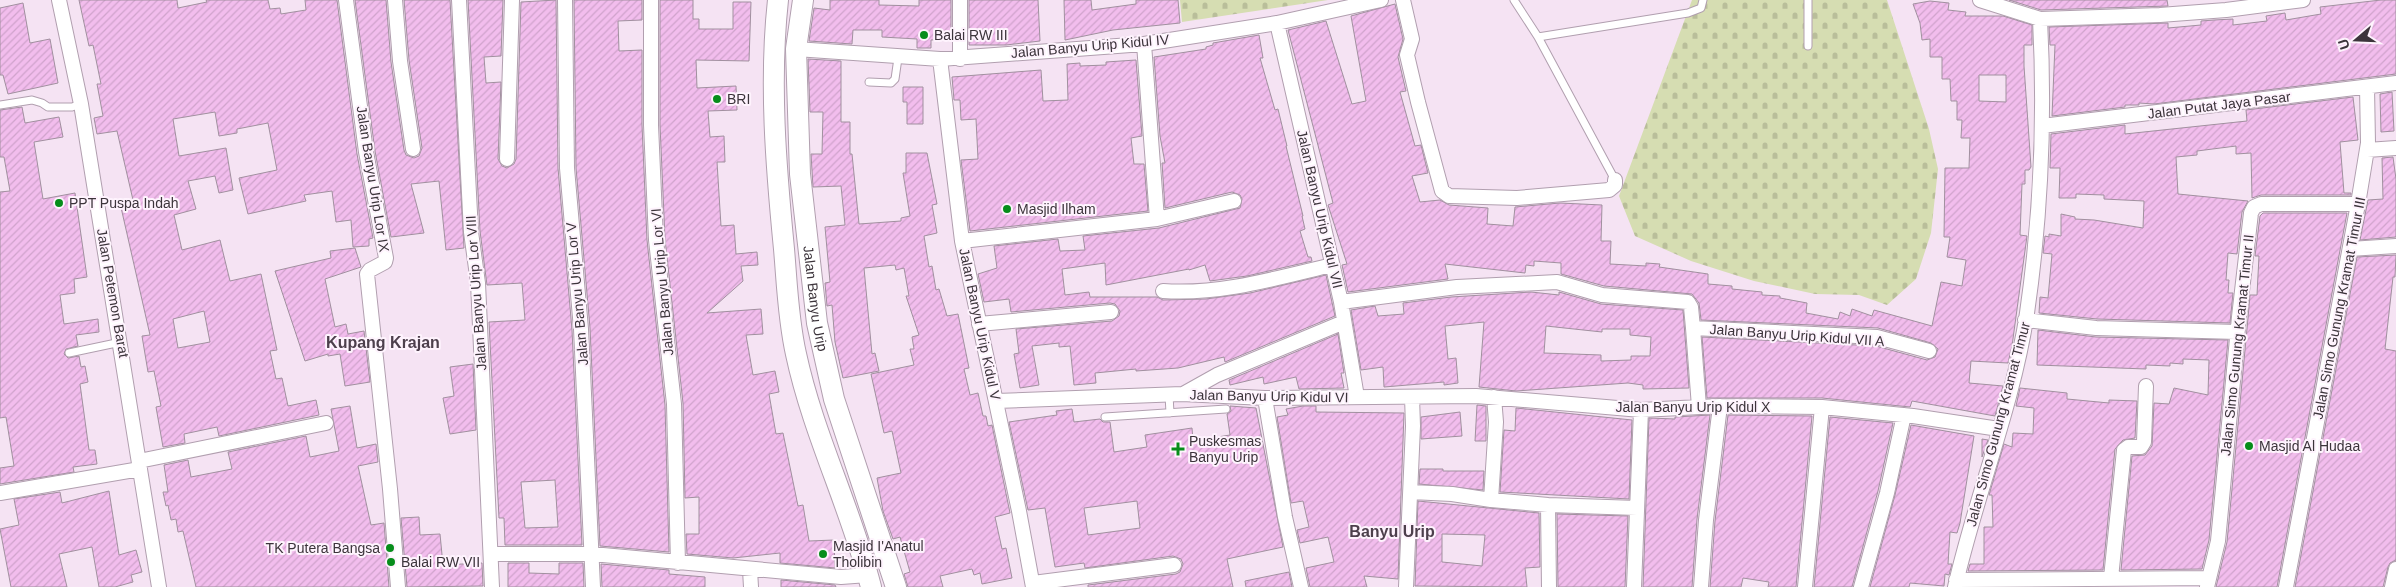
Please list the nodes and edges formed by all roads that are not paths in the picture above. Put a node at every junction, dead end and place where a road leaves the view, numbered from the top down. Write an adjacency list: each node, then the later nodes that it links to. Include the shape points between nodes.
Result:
1 (59, 0): 32 (street, Jalan Petemon Barat)
2 (346, 0): 95 (street, Jalan Banyu Urip Lor IX, via 366,152 386,258 367,274)
3 (395, 0): 36 (street)
4 (459, 0): 83 (street, Jalan Banyu Urip Lor VIII, via 471,232 478,283)
5 (512, 0): 38 (street)
6 (565, 0): 84 (street, Jalan Banyu Urip Lor V, via 567,168 581,329)
7 (651, 0): 85 (street, Jalan Banyu Urip Lor VI, via 651,125 656,240 674,404)
8 (778, 0): 59 (main road, Jalan Banyu Urip, via 773,43 779,195)
9 (803, 0): 25 (main road, Jalan Banyu Urip)
10 (960, 0): 27 (street)
11 (1403, 0): 39 (street, via 1412,39 1407,56 1442,191 1449,196 1516,198 1609,190 1615,185)
12 (1514, 0): 22 (lane)
13 (1704, 0): 22 (lane, via 1701,8 1688,13)
14 (1808, 0): 24 (lane)
15 (1980, 0): 19 (street)
16 (2303, 0): 18 (street)
17 (1374, 1): 21 (street, Jalan Banyu Urip Kidul IV)
18 (2226, 5): 20 (street, via 2160,15)
19 (2019, 6): 20 (street)
20 (2040, 19): 34 (street, Jalan Simo Gunung Kramat Timur)
21 (1277, 23): 23 (street, Jalan Banyu Urip Kidul IV); 46 (street, Jalan Banyu Urip Kidul VII)
22 (1538, 37): 39 (lane)
23 (1144, 44): 27 (street, Jalan Banyu Urip Kidul IV); 42 (street)
24 (1808, 46)
25 (796, 49): 26 (street, Jalan Banyu Urip Kidul IV); 56 (main road, Jalan Banyu Urip, via 800,174)
26 (898, 58): 28 (street, Jalan Banyu Urip Kidul IV); 29 (lane, via 895,79 891,83)
27 (960, 58): 28 (street, Jalan Banyu Urip Kidul IV)
28 (940, 60): 43 (street, Jalan Banyu Urip Kidul V)
29 (869, 82)
30 (2396, 83): 31 (street, Jalan Putat Jaya Pasar)
31 (2367, 87): 34 (street, Jalan Putat Jaya Pasar); 37 (street, Jalan Simo Gunung Kramat Timur III)
32 (82, 104): 33 (lane, via 48,107 32,100); 55 (street, Jalan Petemon Barat)
33 (0, 105)
34 (2042, 126): 50 (street, Jalan Simo Gunung Kramat Timur, via 2039,191)
35 (2396, 148): 37 (street)
36 (413, 149)
37 (2367, 150): 41 (street, Jalan Simo Gunung Kramat Timur III)
38 (507, 159)
39 (1615, 180)
40 (1234, 201): 42 (street)
41 (2358, 204): 45 (street, Jalan Simo Gunung Kramat Timur III); 54 (street, Jalan Simo Gunung Kramat Timur II, via 2260,204 2254,207)
42 (1157, 218): 43 (street)
43 (962, 241): 52 (street, Jalan Banyu Urip Kidul V)
44 (2396, 246): 45 (street)
45 (2350, 249): 107 (street, Jalan Simo Gunung Kramat Timur III)
46 (1332, 266): 47 (street, via 1232,288); 48 (street, Jalan Banyu Urip Kidul VII)
47 (1163, 292)
48 (1341, 302): 51 (street, Jalan Banyu Urip Kidul VII); 53 (street, Jalan Banyu Urip Kidul VII A, via 1457,287 1557,282 1602,295 1688,302)
49 (1112, 312): 52 (street)
50 (2025, 320): 54 (street, via 2096,328); 76 (street, Jalan Simo Gunung Kramat Timur)
51 (1344, 322): 61 (street, Jalan Banyu Urip Kidul VI); 62 (street, Jalan Banyu Urip Kidul VII)
52 (979, 324): 66 (street, Jalan Banyu Urip Kidul V)
53 (1693, 328): 57 (street, Jalan Banyu Urip Kidul VII A, via 1877,337); 68 (street, Jalan Banyu Urip Kidul VII A)
54 (2238, 332): 92 (street, Jalan Simo Gunung Kramat Timur II, via 2218,541)
55 (121, 342): 58 (lane); 77 (street, Jalan Petemon Barat)
56 (822, 350): 59 (main road); 99 (main road, Jalan Banyu Urip, via 834,399)
57 (1930, 351)
58 (69, 353)
59 (796, 353): 89 (main road, Jalan Banyu Urip)
60 (2146, 386): 90 (street, via 2144,442 2141,447 2124,450)
61 (1176, 394): 65 (street, Jalan Banyu Urip Kidul VI); 66 (street, Jalan Banyu Urip Kidul VI); 72 (lane)
62 (1357, 397): 63 (street, Jalan Banyu Urip Kidul X); 65 (street, Jalan Banyu Urip Kidul VI)
63 (1412, 397): 64 (street, Jalan Banyu Urip Kidul X); 79 (street)
64 (1494, 397): 71 (street, Jalan Banyu Urip Kidul X); 80 (street, via 1496,422)
65 (1265, 398): 100 (street, via 1284,517)
66 (996, 401): 93 (street, Jalan Banyu Urip Kidul V)
67 (1720, 406): 68 (street, Jalan Banyu Urip Kidul X); 69 (street, Jalan Banyu Urip Kidul X); 104 (street)
68 (1698, 407): 71 (street, Jalan Banyu Urip Kidul X)
69 (1822, 407): 73 (street, Jalan Banyu Urip Kidul X); 105 (street)
70 (1226, 409): 72 (lane)
71 (1641, 410): 82 (street)
72 (1170, 413): 74 (lane)
73 (1904, 415): 76 (street, Jalan Banyu Urip Kidul X); 106 (street)
74 (1105, 417)
75 (326, 423): 77 (street)
76 (1999, 429): 91 (street, Jalan Simo Gunung Kramat Timur)
77 (139, 465): 78 (street); 94 (street, Jalan Petemon Barat)
78 (0, 492)
79 (1411, 492): 80 (street); 101 (street)
80 (1491, 500): 81 (street)
81 (1548, 505): 82 (street); 102 (street)
82 (1637, 508): 103 (street)
83 (491, 554): 84 (street); 96 (street, Jalan Banyu Urip Lor VIII)
84 (592, 554): 85 (street); 97 (street, Jalan Banyu Urip Lor V)
85 (678, 563): 88 (street)
86 (1174, 565): 93 (street)
87 (2396, 569): 108 (street)
88 (750, 570): 89 (street); 98 (street)
89 (870, 581)
90 (2116, 581): 91 (street); 92 (street)
91 (1955, 583)
92 (2208, 583)
93 (1033, 585)
94 (159, 587)
95 (398, 587)
96 (492, 587)
97 (593, 587)
98 (750, 587)
99 (896, 587)
100 (1301, 587)
101 (1406, 587)
102 (1549, 587)
103 (1634, 587)
104 (1700, 587)
105 (1805, 587)
106 (1861, 587)
107 (2286, 587)
108 (2392, 587)

